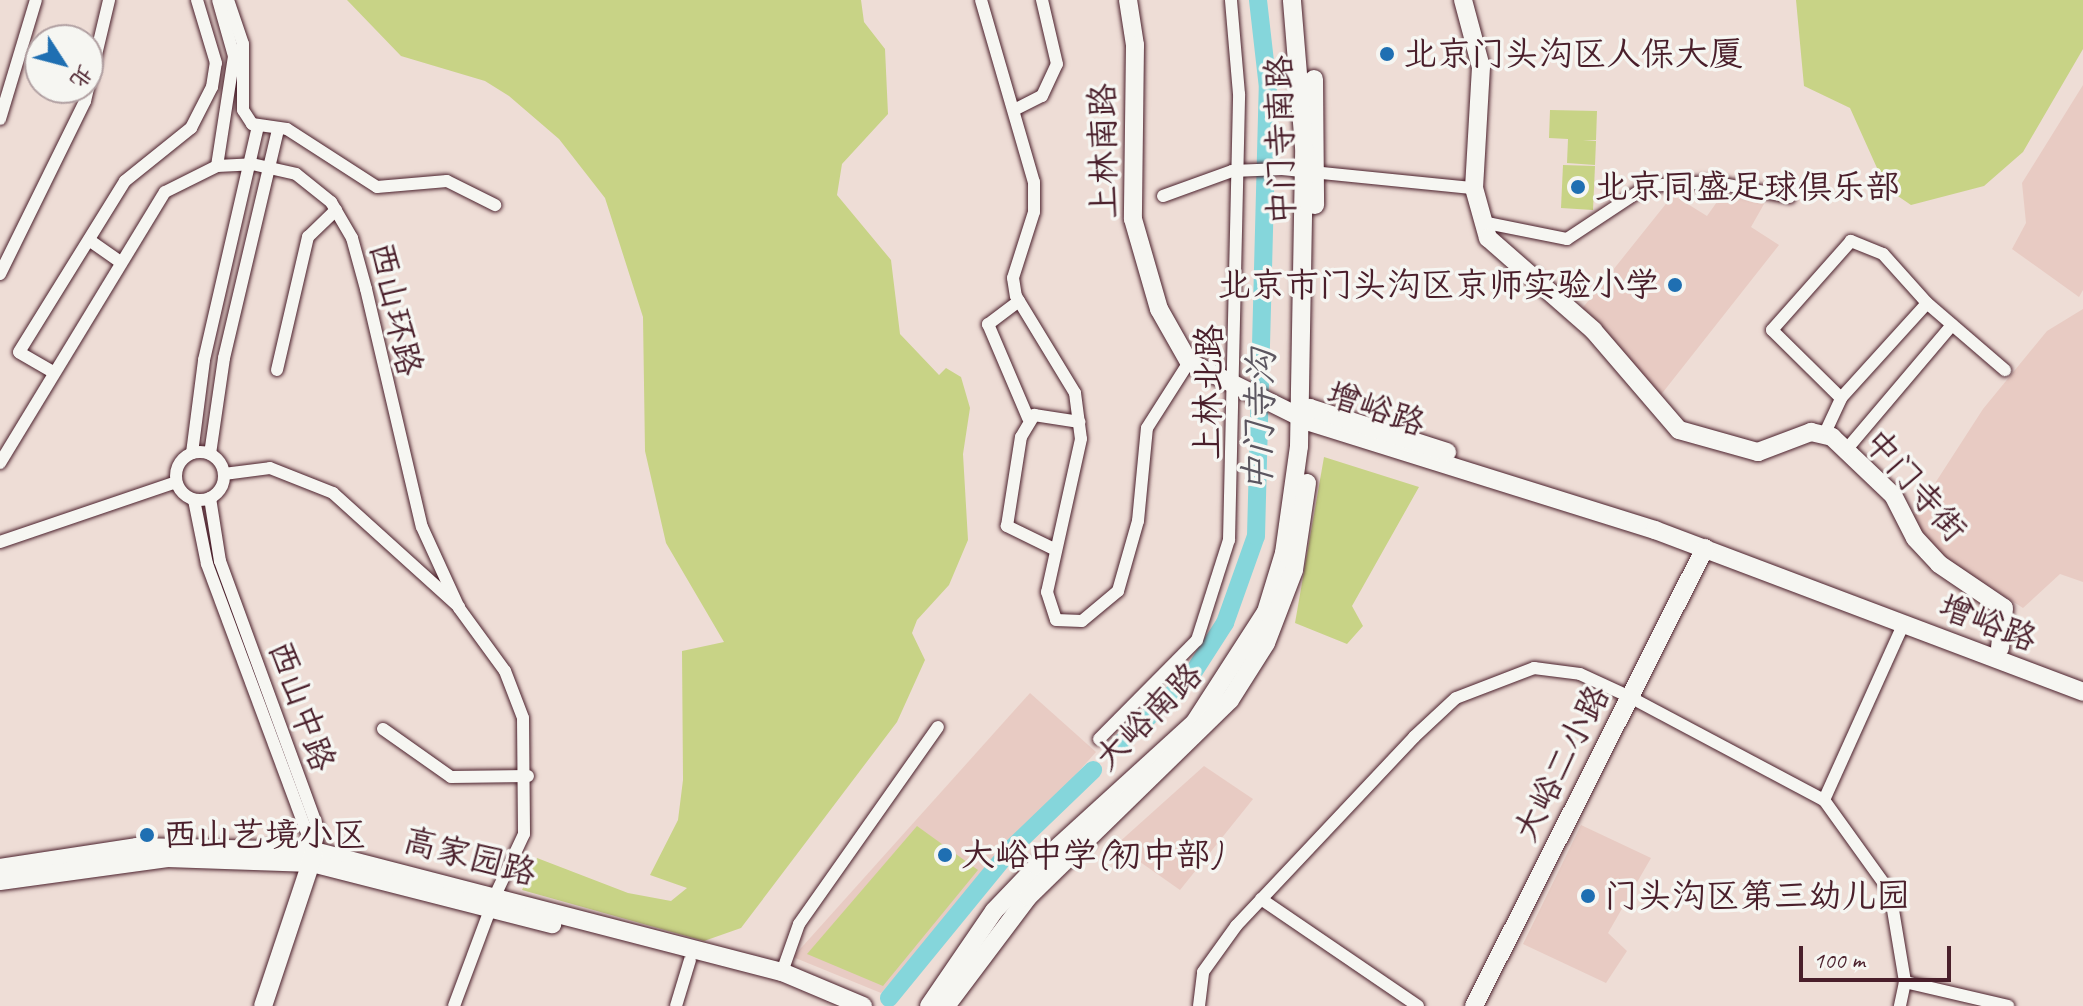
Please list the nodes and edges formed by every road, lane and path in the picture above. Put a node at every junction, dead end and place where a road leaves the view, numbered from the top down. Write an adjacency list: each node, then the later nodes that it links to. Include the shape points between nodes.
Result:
1 (36, 0): 14 (street)
2 (109, 0): 30 (street, via 85,101)
3 (197, 0): 28 (street, via 216,63 202,111 144,159)
4 (218, 0): 18 (street, via 234,56)
5 (228, 0): 15 (street, via 243,44 243,110)
6 (981, 0): 13 (street)
7 (1042, 0): 13 (street, via 1057,64 1042,96)
8 (1128, 0): 34 (street, 上林南路, via 1135,45 1133,219 1159,309)
9 (1231, 0): 20 (street, 上林北路)
10 (1292, 0): 21 (street, 中门寺南路)
11 (1303, 0): 21 (street, 中门寺南路)
12 (1463, 0): 22 (street, 中门寺街, via 1481,67)
13 (1016, 109): 31 (street, via 1034,182 1034,212 1013,278)
14 (0, 119)
15 (258, 126): 16 (street); 17 (street)
16 (278, 130): 19 (street); 25 (street, via 377,187 447,181)
17 (252, 164): 18 (street, 西山环路); 19 (street, 西山环路); 45 (street, via 204,360)
18 (217, 166): 29 (street, 西山环路, via 165,192)
19 (269, 168): 26 (street, 西山环路, via 296,174); 46 (street, via 224,358)
20 (1237, 171): 21 (street); 23 (street); 38 (street, 上林北路)
21 (1310, 171): 22 (street); 40 (street, 中门寺南路)
22 (1474, 188): 27 (street, 中门寺街)
23 (1163, 196)
24 (1790, 197): 27 (street, via 1712,182 1647,186 1567,239)
25 (495, 205)
26 (336, 210): 35 (street, via 308,237); 55 (street, 西山环路, via 366,289 422,527)
27 (1482, 222): 43 (street, 中门寺街, via 1506,260 1593,330 1679,430 1758,452)
28 (89, 240): 29 (street); 37 (street, via 19,352)
29 (119, 261): 37 (street, 西山环路)
30 (0, 274)
31 (1019, 301): 41 (street, via 988,324); 42 (street, via 1075,393)
32 (1927, 303): 33 (street); 39 (street); 39 (street, via 1883,254 1851,241 1773,324 1802,366)
33 (1952, 325): 36 (street); 44 (street)
34 (1189, 362): 38 (street); 54 (street, via 1147,428 1138,521 1118,591 1082,621 1056,620 1049,606)
35 (277, 370)
36 (2005, 370)
37 (53, 372): 47 (street, 西山环路)
38 (1243, 393): 40 (street); 63 (street, 上林北路, via 1229,540 1197,640)
39 (1841, 398): 43 (street)
40 (1306, 414): 53 (street, 增峪路); 57 (street, 增峪路, via 1710,538); 79 (street, 大峪南路, via 1284,553 1266,612 1229,680 1195,722 994,911); 80 (street, 大峪南路, via 1294,570 1244,677 1198,737 1028,897)
41 (1028, 418): 42 (street, via 1052,414); 54 (street, via 1007,526)
42 (1079, 422): 54 (street, via 1076,484)
43 (1825, 433): 44 (street, 中门寺街)
44 (1846, 450): 57 (street, 中门寺街, via 1893,495 1915,538 1939,564 2004,608)
45 (192, 453): 46 (street); 49 (street, via 181,462)
46 (210, 454): 48 (street)
47 (0, 463)
48 (224, 474): 50 (street); 55 (street, via 270,468 333,493)
49 (176, 482): 51 (street); 52 (street)
50 (210, 498): 51 (street); 66 (street, 西山中路, via 220,561 319,832)
51 (194, 500): 66 (street, 西山中路, via 207,564)
52 (0, 542)
53 (1705, 548): 56 (street, 增峪路); 60 (street, 大峪二小路)
54 (1056, 550)
55 (459, 608): 64 (street, 西山环路, via 505,671 523,718)
56 (1904, 623): 59 (street, 增峪路); 65 (street)
57 (2000, 648): 58 (street, 增峪路)
58 (2083, 680)
59 (2083, 692)
60 (1630, 697): 65 (street); 69 (street, via 1580,674 1534,668 1456,698); 83 (street, 大峪二小路)
61 (938, 727): 72 (street, via 799,924)
62 (383, 729): 64 (street, via 451,777)
63 (1099, 739)
64 (528, 776): 70 (street, 西山环路, via 524,834)
65 (1824, 800): 73 (street, via 1890,892)
66 (313, 857): 67 (street, 高家园路, via 137,847); 68 (street, 高家园路, via 167,858); 70 (street, 高家园路); 74 (street)
67 (0, 868)
68 (0, 881)
69 (1261, 899): 81 (street, via 1203,972); 82 (street)
70 (493, 902): 71 (street, 高家园路); 72 (street, 高家园路); 75 (street, 西山环路)
71 (690, 960): 76 (street); 77 (street, 高家园路)
72 (782, 972): 78 (street, 高家园路)
73 (1905, 982): 84 (street); 85 (street)
74 (263, 1006)
75 (454, 1006)
76 (676, 1006)
77 (836, 1006)
78 (863, 1006)
79 (929, 1006)
80 (946, 1006)
81 (1199, 1006)
82 (1418, 1006)
83 (1474, 1006)
84 (1900, 1006)
85 (2008, 1006)

